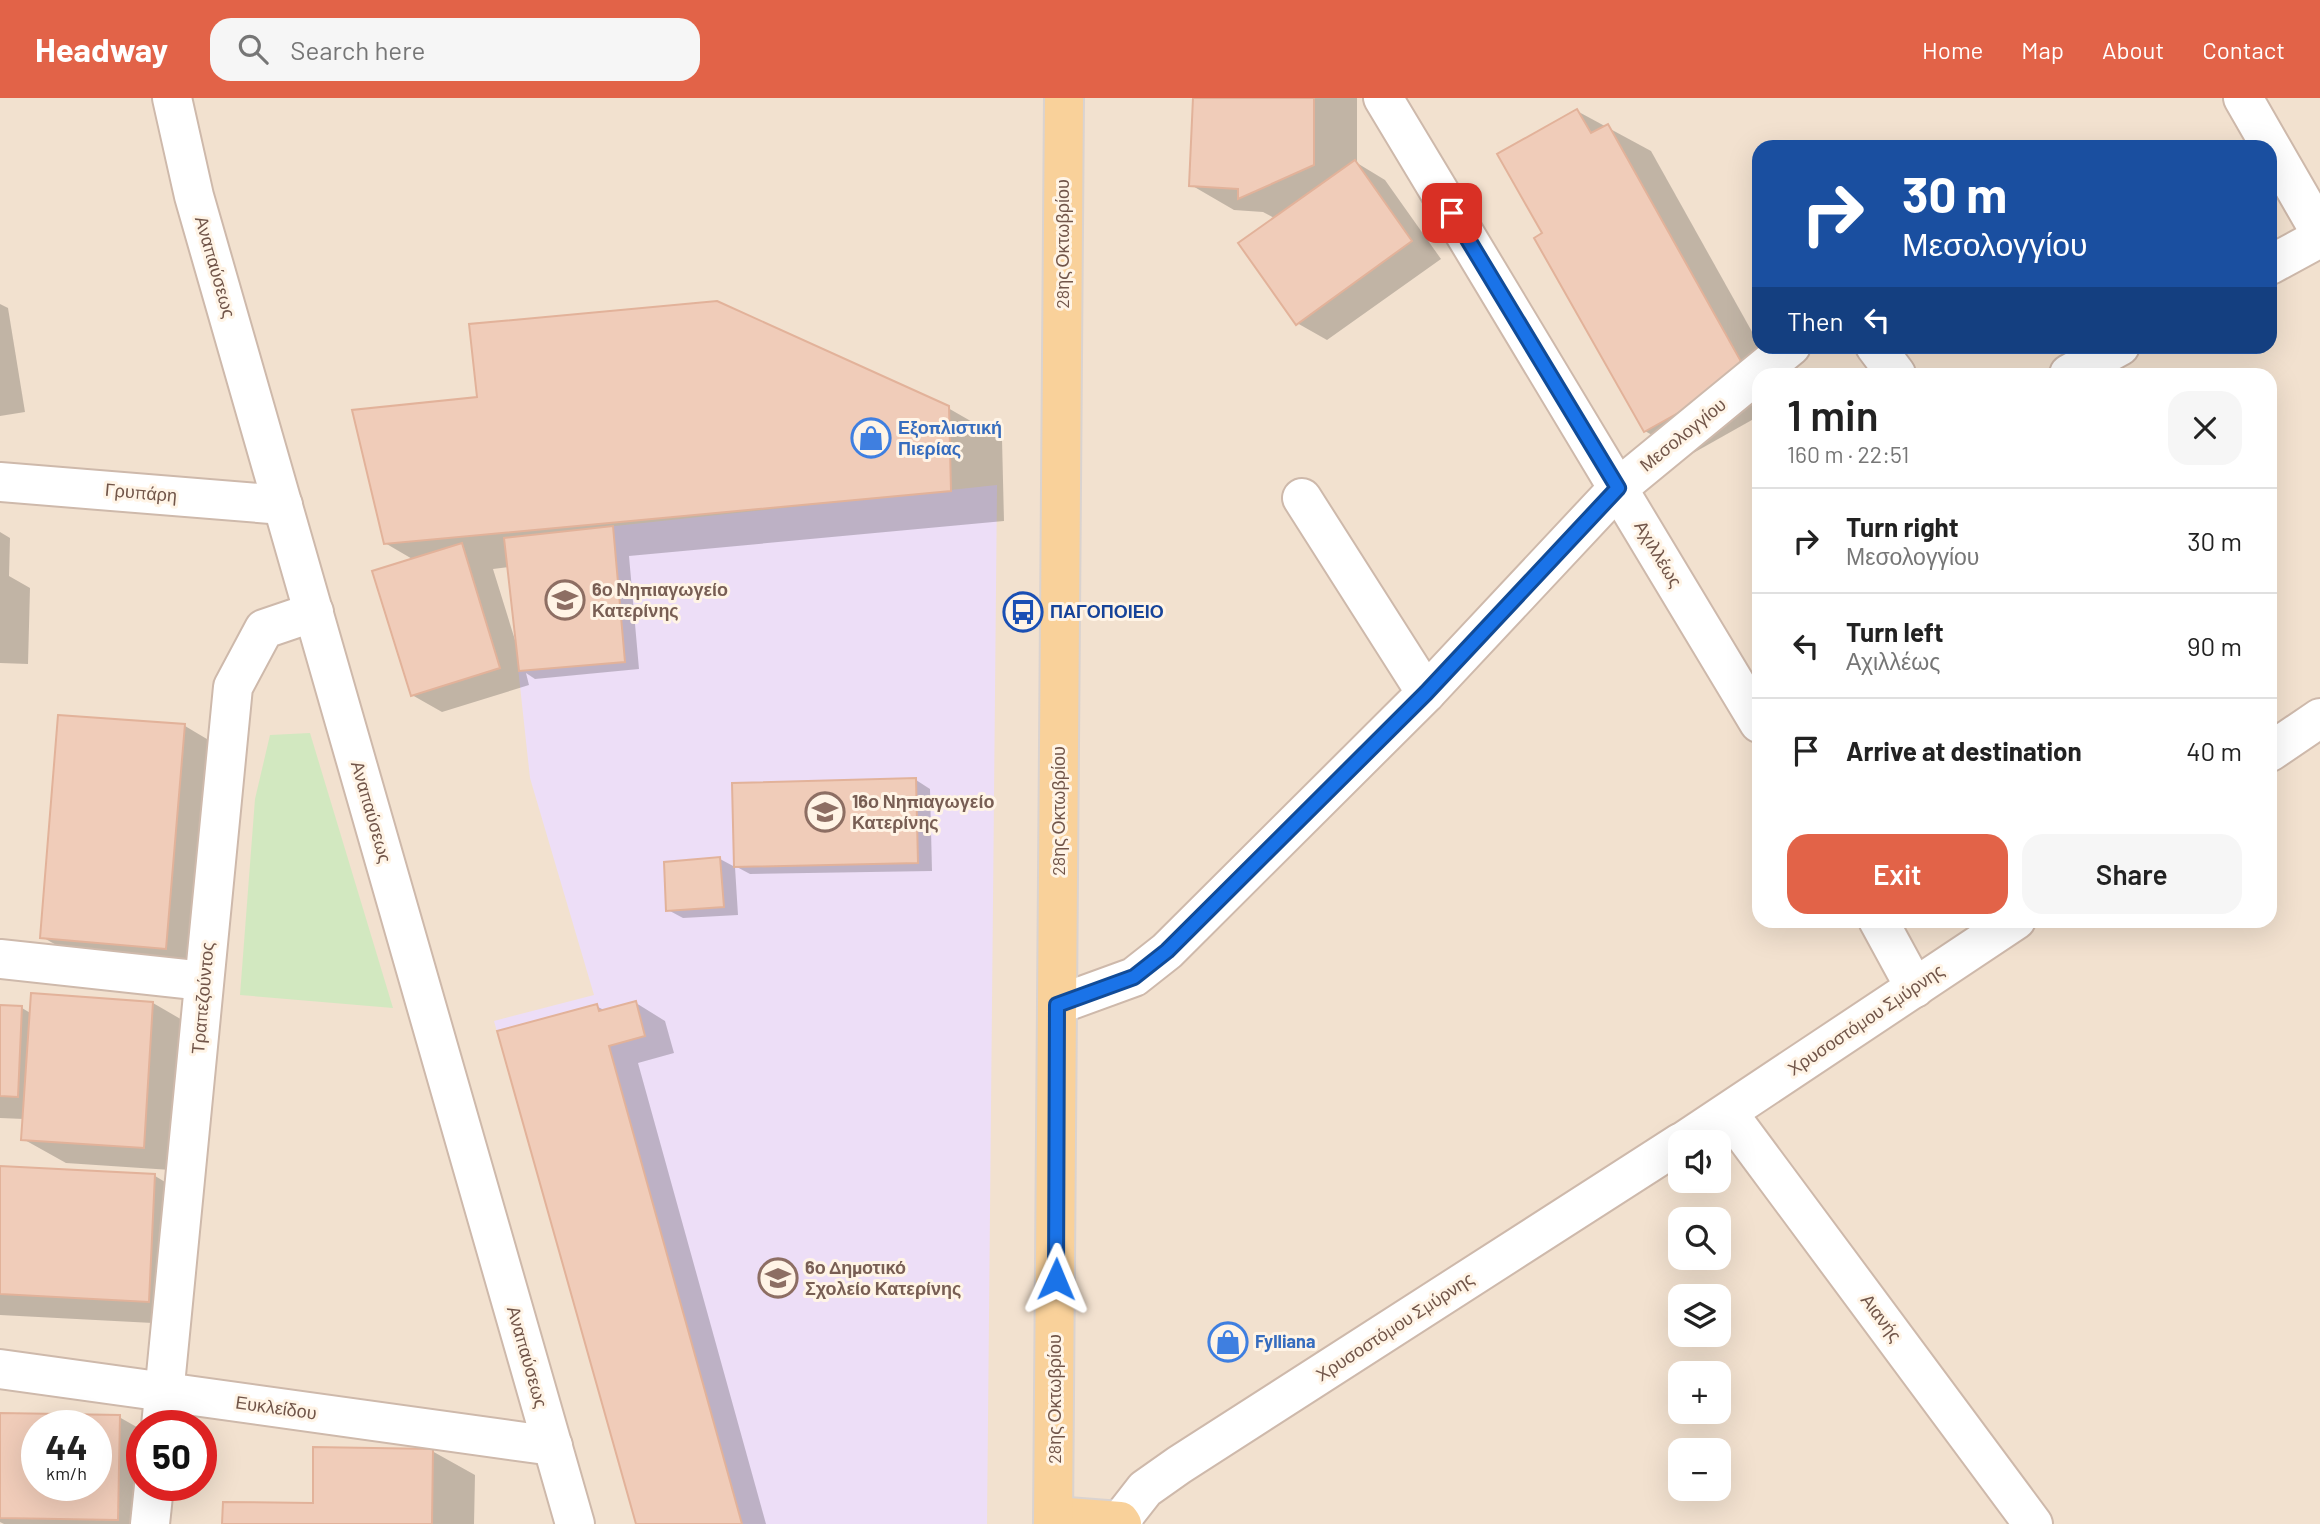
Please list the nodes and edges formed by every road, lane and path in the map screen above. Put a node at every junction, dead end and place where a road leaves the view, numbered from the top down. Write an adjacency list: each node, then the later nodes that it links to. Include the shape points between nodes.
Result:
1 (172, 98): 18 (street, Αναπαύσεως, via 194,196)
2 (1064, 98): 29 (main road, 28ης Οκτωβρίου)
3 (1383, 98): 16 (street, Αχιλλέως)
4 (2243, 98): 5 (street)
5 (2267, 140)
6 (2277, 157): 7 (street)
7 (2320, 232)
8 (2320, 238): 9 (street)
9 (2277, 261)
10 (1781, 354): 12 (street, Μεσολογγίου)
11 (2105, 354): 13 (street)
12 (1764, 368)
13 (2080, 368)
14 (1752, 378): 16 (street, Μεσολογγίου)
15 (0, 482): 18 (street, Γρυπάρη)
16 (1618, 488): 20 (street, Μεσολογγίου); 21 (street, Αχιλλέως)
17 (1302, 498): 20 (street)
18 (283, 505): 19 (street, Αναπαύσεως)
19 (314, 612): 27 (street, Τραπεζούντος, via 264,629 233,687); 35 (street, Αναπαύσεως)
20 (1426, 693): 29 (street, Μεσολογγίου, via 1167,951 1134,977)
21 (1752, 711)
22 (2320, 718): 23 (street)
23 (2277, 747)
24 (1882, 928): 28 (street)
25 (2004, 928): 28 (street, Χρυσοστόμου Σμύρνης)
26 (0, 959): 27 (street)
27 (204, 981): 34 (street, Τραπεζούντος)
28 (1915, 988): 30 (street, Χρυσοστόμου Σμύρνης)
29 (1057, 1005): 37 (main road, 28ης Οκτωβρίου)
30 (1727, 1113): 31 (street, Χρυσοστόμου Σμύρνης); 41 (street, Αιανής)
31 (1700, 1130)
32 (1668, 1151): 38 (street, Χρυσοστόμου Σμύρνης, via 1179,1465 1145,1489)
33 (0, 1369): 34 (street, Ευκλείδου)
34 (163, 1409): 35 (street, Ευκλείδου)
35 (553, 1446): 40 (street, Αναπαύσεως)
36 (152, 1501): 39 (street)
37 (1054, 1520): 38 (main road)
38 (1121, 1523)
39 (150, 1524)
40 (575, 1524)
41 (2033, 1524)

